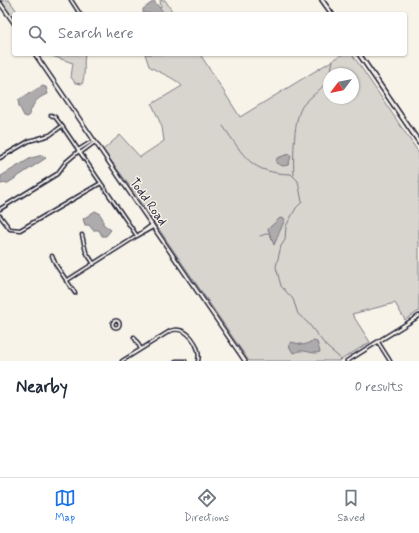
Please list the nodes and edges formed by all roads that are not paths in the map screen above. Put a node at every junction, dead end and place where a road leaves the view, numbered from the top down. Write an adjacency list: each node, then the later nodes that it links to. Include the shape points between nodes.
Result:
1 (71, 0): 4 (street)
2 (322, 0): 5 (main road)
3 (0, 3): 6 (street)
4 (79, 12)
5 (331, 12)
6 (12, 20)
7 (36, 56): 11 (street, Todd Road)
8 (360, 56): 12 (main road)
9 (51, 115): 10 (street, via 55,116)
10 (62, 126): 13 (street); 14 (street, via 50,135 29,141)
11 (95, 141): 13 (street); 18 (street, Todd Road)
12 (419, 142)
13 (79, 151): 15 (street); 16 (street, via 57,174)
14 (0, 158)
15 (101, 183): 17 (street, via 20,230 10,229); 20 (street)
16 (0, 209)
17 (0, 216)
18 (153, 226): 20 (street); 33 (street, Todd Road)
19 (82, 235): 22 (street, via 86,252)
20 (137, 236): 22 (street)
21 (52, 256): 23 (street)
22 (94, 264): 23 (street)
23 (66, 281): 24 (street)
24 (75, 294)
25 (419, 316): 27 (street)
26 (134, 337): 28 (street)
27 (378, 342): 34 (street); 35 (street)
28 (141, 349): 29 (street); 32 (street, via 170,331 183,331 198,350)
29 (122, 361)
30 (176, 361): 31 (street)
31 (185, 361)
32 (198, 361)
33 (245, 361)
34 (347, 361)
35 (390, 361)

